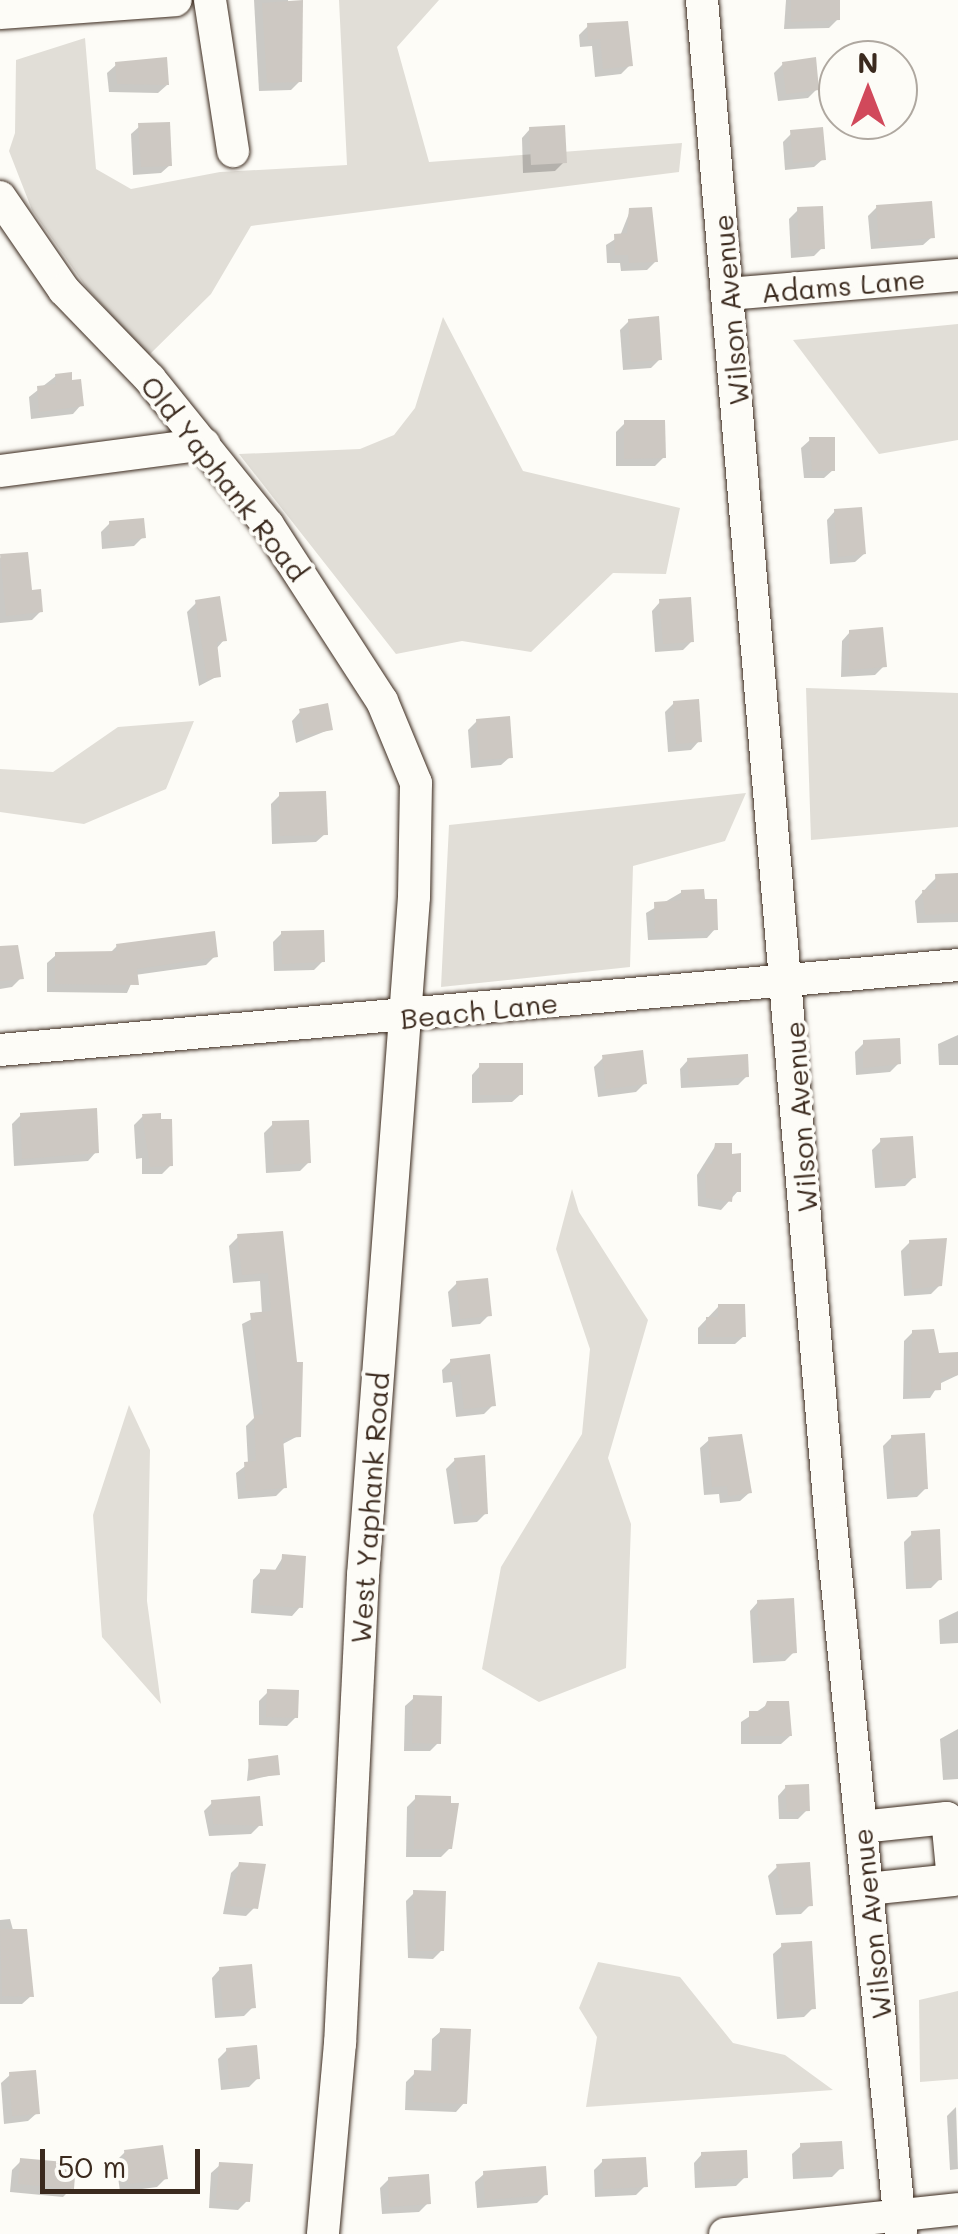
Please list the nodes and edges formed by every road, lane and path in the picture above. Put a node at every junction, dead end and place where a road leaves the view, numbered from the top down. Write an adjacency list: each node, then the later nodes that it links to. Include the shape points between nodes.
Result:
1 (176, 0): 4 (street)
2 (210, 0): 5 (street)
3 (702, 0): 8 (street, Wilson Avenue)
4 (0, 14)
5 (232, 151)
6 (0, 197): 9 (street, Old Yaphank Road, via 64,290)
7 (958, 275): 8 (street, Adams Lane)
8 (728, 294): 13 (street, Wilson Avenue)
9 (204, 444): 10 (street); 11 (street, Old Yaphank Road, via 268,525 382,701)
10 (0, 472)
11 (416, 783): 14 (street, West Yaphank Road)
12 (958, 964): 13 (street, Beach Lane)
13 (789, 979): 14 (street, Beach Lane); 16 (street, Wilson Avenue)
14 (401, 1018): 15 (street, Beach Lane); 20 (street, West Yaphank Road)
15 (0, 1050)
16 (861, 1827): 17 (street, Wilson Avenue); 17 (street, via 947,1818 953,1880)
17 (867, 1889): 19 (street, Wilson Avenue)
18 (958, 2209): 19 (street)
19 (900, 2226): 21 (street)
20 (323, 2234)
21 (725, 2234)

